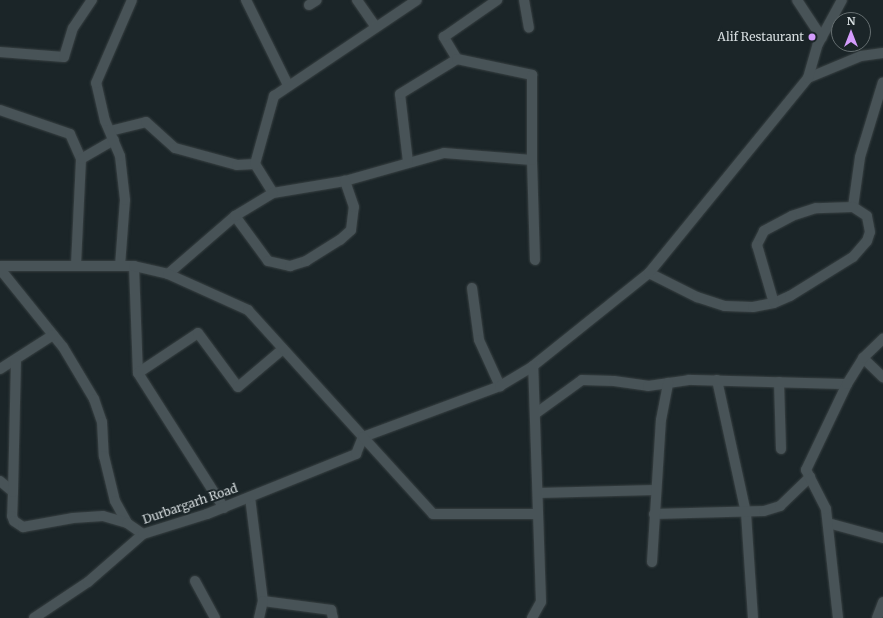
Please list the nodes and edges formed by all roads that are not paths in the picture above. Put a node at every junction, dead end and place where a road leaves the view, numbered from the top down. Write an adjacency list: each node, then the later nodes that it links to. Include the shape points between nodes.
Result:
1 (92, 0): 13 (street, via 73,28 64,57)
2 (132, 0): 20 (street, via 96,83)
3 (246, 0): 18 (street)
4 (357, 0): 10 (street)
5 (416, 0): 10 (street)
6 (497, 0): 15 (street, via 444,37)
7 (524, 0): 11 (street)
8 (797, 0): 12 (street)
9 (842, 0): 12 (street)
10 (376, 27): 18 (street)
11 (528, 28)
12 (822, 38): 16 (street)
13 (0, 52)
14 (883, 52): 16 (street, via 861,56)
15 (457, 59): 22 (street, via 532,75); 23 (street, via 400,94)
16 (808, 78): 34 (street)
17 (883, 82): 27 (street, via 860,157)
18 (288, 86): 24 (street, via 274,96)
19 (0, 110): 21 (street, via 70,134)
20 (112, 136): 21 (street); 24 (street, via 146,122 175,148 237,165); 31 (street, via 120,156 125,200)
21 (81, 159): 30 (street)
22 (532, 160): 23 (street, via 444,153); 29 (street)
23 (408, 162): 25 (street)
24 (255, 164): 26 (street)
25 (345, 181): 26 (street); 28 (street, via 354,207 350,230 340,240 306,261 290,266 268,261)
26 (273, 193): 28 (street)
27 (853, 207): 37 (street, via 867,216 870,222 867,242 853,257 790,296); 37 (street, via 816,208 792,216 764,231 757,245)
28 (235, 216): 35 (street)
29 (535, 260)
30 (76, 266): 31 (street); 33 (street)
31 (120, 266): 32 (street)
32 (134, 266): 35 (street); 45 (street)
33 (0, 267): 38 (street)
34 (649, 273): 37 (street, via 697,297 725,306 753,307); 43 (street)
35 (168, 274): 40 (street, via 248,310)
36 (472, 288): 51 (street, via 479,340)
37 (774, 302)
38 (53, 335): 42 (street); 65 (street, via 94,399 102,422 104,456 115,501)
39 (883, 339): 41 (street)
40 (283, 349): 45 (street, via 238,387 198,333); 53 (street)
41 (863, 358): 46 (street); 50 (street)
42 (16, 360): 44 (street); 58 (street)
43 (533, 366): 51 (street); 52 (street)
44 (0, 369)
45 (138, 373): 61 (street)
46 (883, 377)
47 (717, 380): 48 (street); 49 (street); 62 (street)
48 (779, 382): 50 (street); 54 (street)
49 (668, 383): 52 (street, via 648,386 582,380); 57 (street, via 661,420)
50 (847, 384): 55 (street, via 806,470)
51 (500, 386): 53 (street)
52 (535, 414): 59 (street)
53 (363, 436): 60 (street, Durbargarh Road, via 356,454); 63 (street, via 434,514)
54 (781, 449)
55 (810, 477): 62 (street, via 780,506); 66 (street, via 826,509)
56 (0, 481): 58 (street)
57 (655, 490): 59 (street); 64 (street)
58 (13, 492): 65 (street, via 12,516 14,521 23,527 73,518 103,516)
59 (538, 493): 63 (street)
60 (250, 497): 61 (street, Durbargarh Road); 71 (street)
61 (224, 508): 67 (street, Durbargarh Road)
62 (746, 513): 64 (street); 78 (street)
63 (538, 514): 77 (street, via 541,602)
64 (654, 514): 69 (street)
65 (127, 523): 67 (street)
66 (828, 523): 68 (street); 79 (street)
67 (143, 534): 73 (street, Durbargarh Road, via 88,582)
68 (883, 538)
69 (652, 562)
70 (195, 581): 74 (street)
71 (262, 601): 75 (street); 76 (street, via 330,610)
72 (883, 602): 80 (street)
73 (34, 618)
74 (215, 618)
75 (259, 618)
76 (333, 618)
77 (532, 618)
78 (753, 618)
79 (838, 618)
80 (877, 618)

